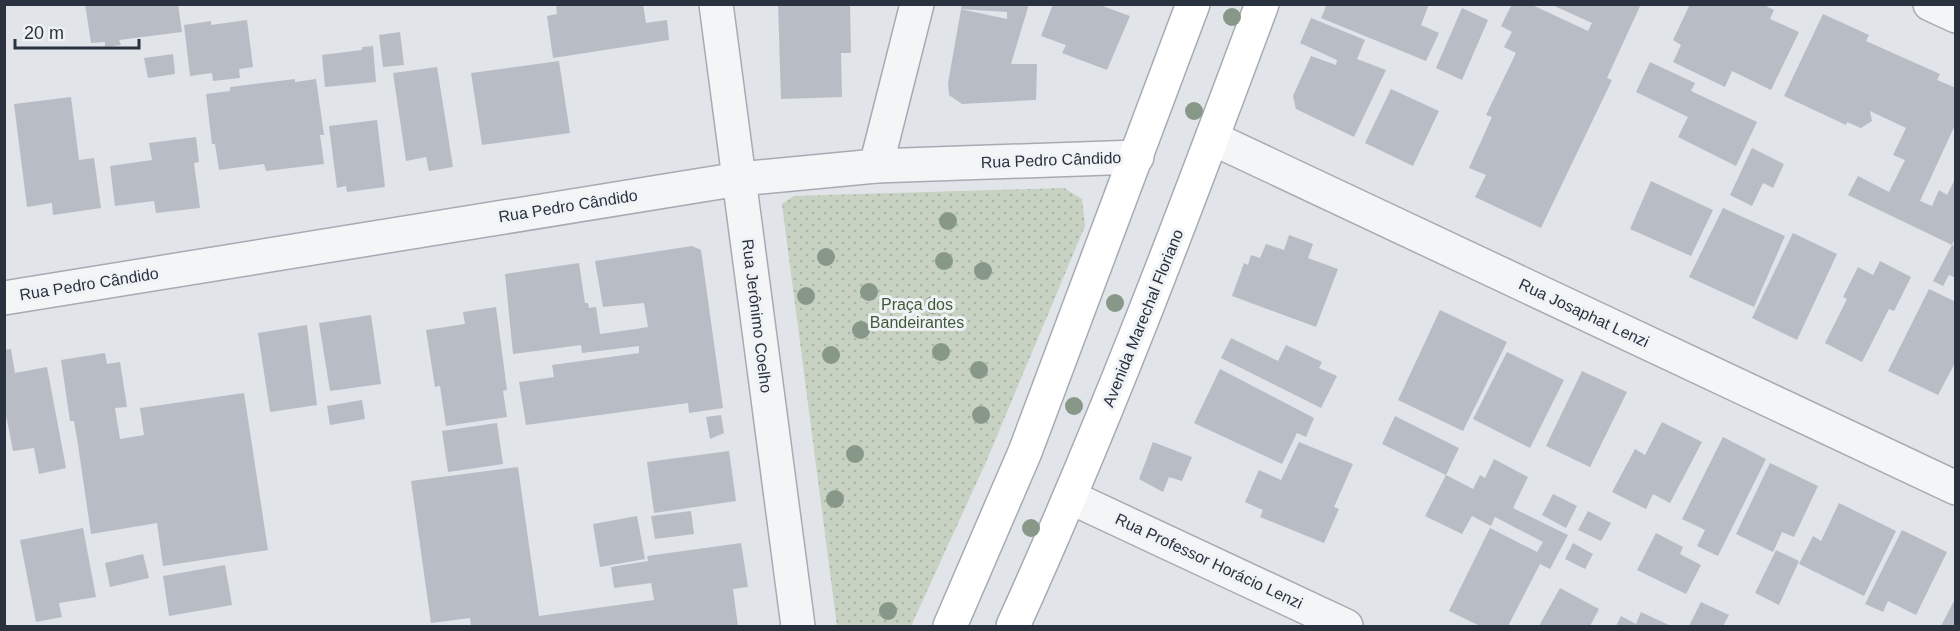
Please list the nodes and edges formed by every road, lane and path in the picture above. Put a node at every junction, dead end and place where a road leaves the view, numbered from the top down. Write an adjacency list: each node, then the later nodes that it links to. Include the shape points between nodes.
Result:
1 (716, 4): 10 (street, Rua Jerônimo Coelho)
2 (917, 4): 9 (street)
3 (1193, 4): 8 (main road)
4 (1262, 4): 7 (main road, Avenida Marechal Floriano)
5 (1930, 4): 6 (street)
6 (1956, 16)
7 (1212, 138): 12 (street, Rua Josaphat Lenzi); 13 (main road, Avenida Marechal Floriano, via 1178,233)
8 (1137, 157): 9 (street, Rua Pedro Cândido); 15 (main road, via 1025,452)
9 (876, 166): 10 (street, Rua Pedro Cândido)
10 (739, 179): 11 (street, Rua Pedro Cândido); 14 (street, Rua Jerônimo Coelho)
11 (4, 298)
12 (1956, 488)
13 (1070, 496): 16 (main road, Avenida Marechal Floriano); 17 (street, Rua Professor Horácio Lenzi)
14 (798, 627)
15 (950, 627)
16 (1013, 627)
17 (1346, 627)

